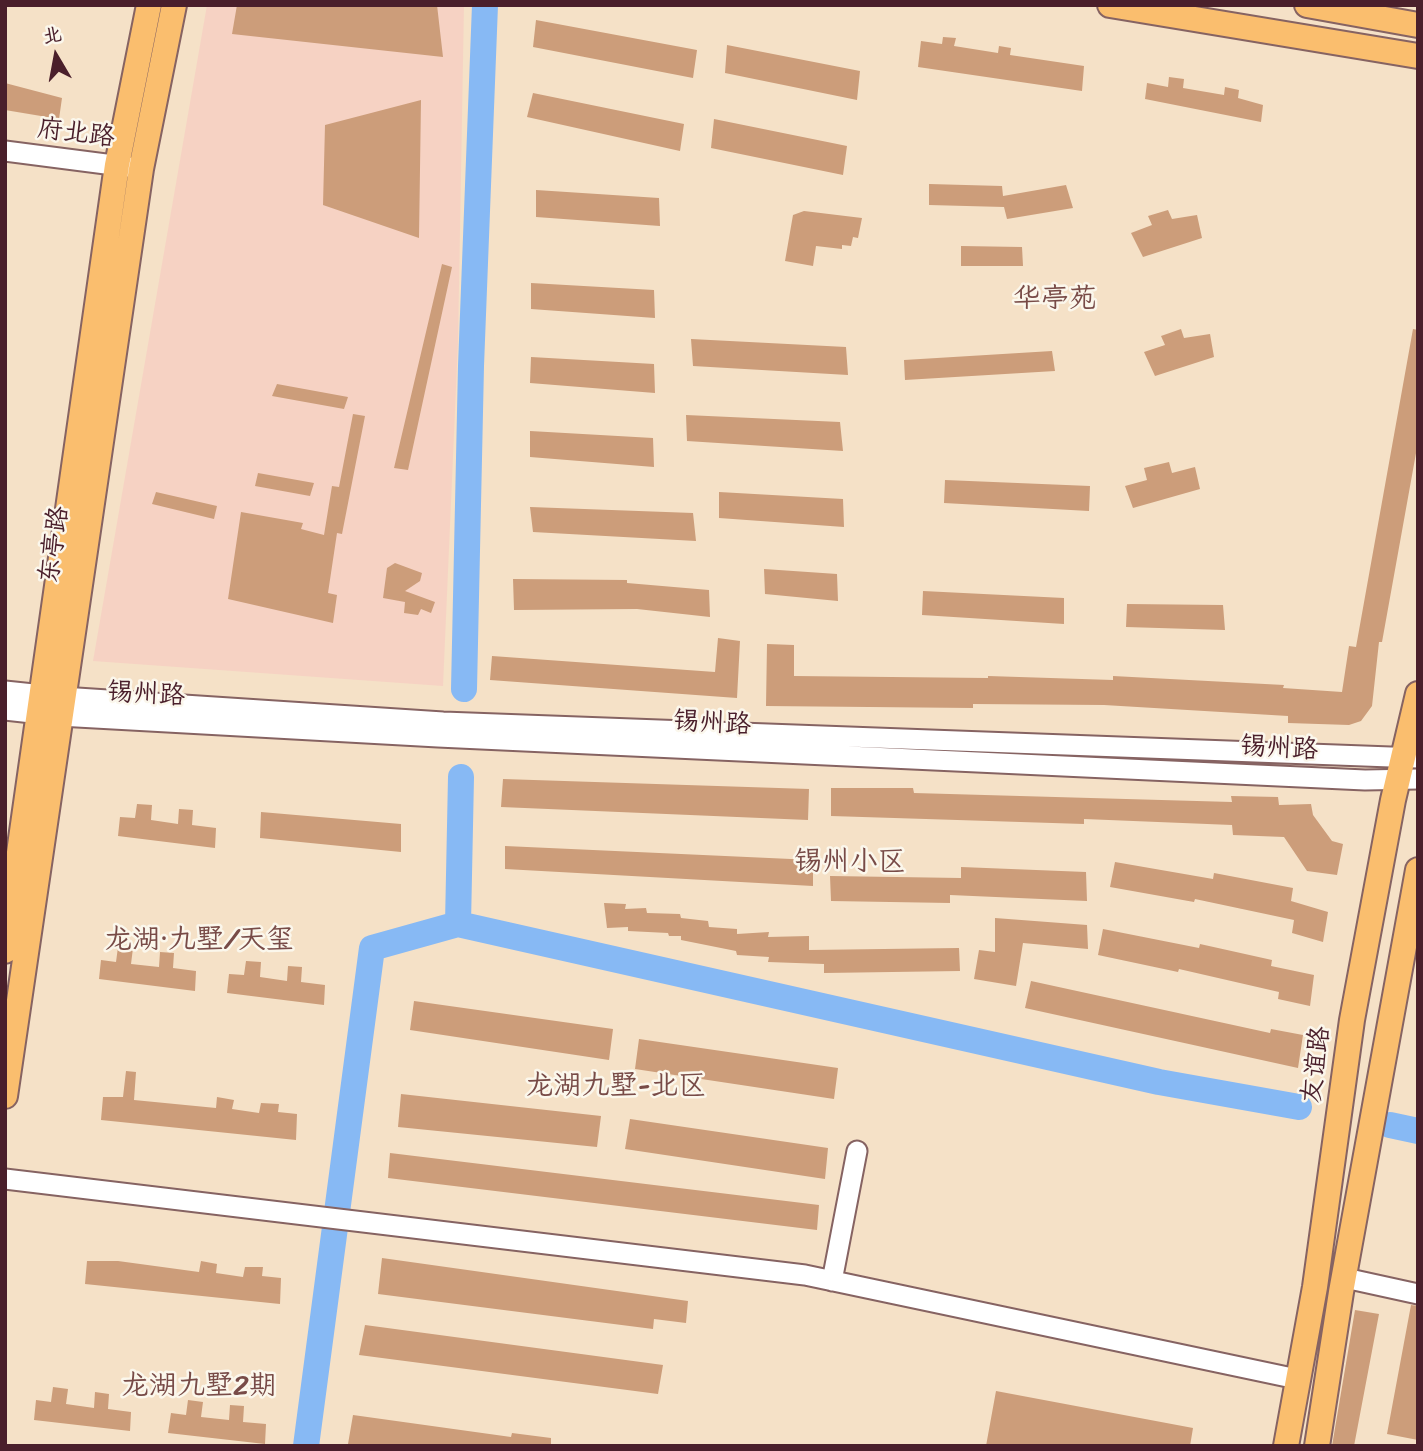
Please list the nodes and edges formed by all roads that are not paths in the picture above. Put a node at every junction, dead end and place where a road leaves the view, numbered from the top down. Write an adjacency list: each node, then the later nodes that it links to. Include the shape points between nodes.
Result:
1 (149, 5): 8 (main road, 东亭路)
2 (174, 5): 8 (main road, 东亭路)
3 (1110, 5): 6 (main road)
4 (1307, 5): 5 (main road)
5 (1418, 25)
6 (1418, 57)
7 (5, 151): 8 (street, 府北路)
8 (129, 167): 11 (main road, 东亭路)
9 (5, 691): 11 (street, 锡州路)
10 (1418, 695): 13 (main road, 友谊路)
11 (51, 706): 12 (street, 锡州路); 13 (street, 锡州路, via 452,738); 15 (main road, 东亭路); 16 (main road, 东亭路)
12 (5, 710)
13 (1410, 769): 22 (main road, 友谊路, via 1352,1020 1335,1161)
14 (1418, 870): 19 (main road)
15 (5, 951)
16 (5, 1096)
17 (858, 1150): 20 (street)
18 (5, 1179): 20 (street)
19 (1345, 1278): 21 (street); 24 (main road)
20 (832, 1281): 22 (street)
21 (1418, 1294)
22 (1297, 1379): 23 (main road, 友谊路)
23 (1286, 1446)
24 (1317, 1446)

